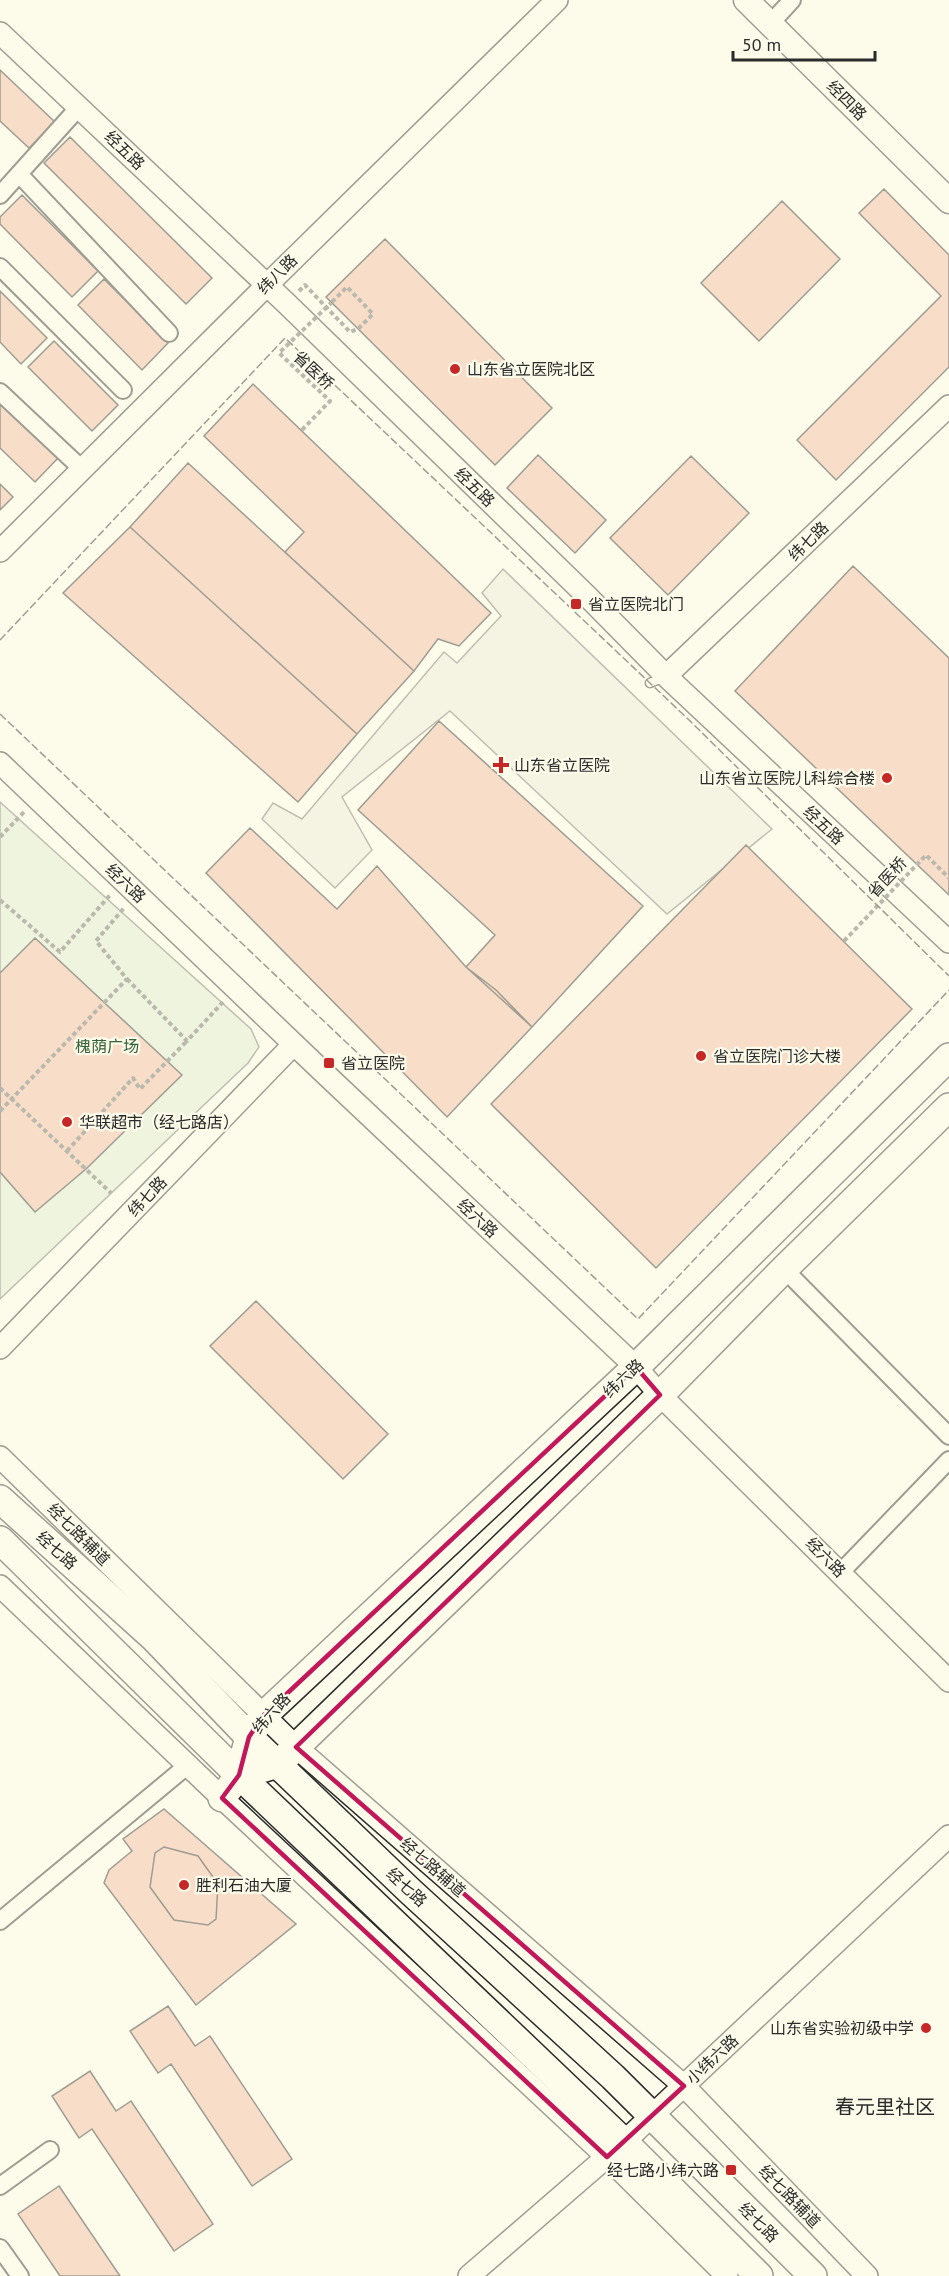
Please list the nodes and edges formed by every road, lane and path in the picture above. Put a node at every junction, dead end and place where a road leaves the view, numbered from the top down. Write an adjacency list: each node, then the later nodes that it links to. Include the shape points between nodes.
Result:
1 (557, 0): 11 (street, 纬八路)
2 (746, 0): 4 (main road, 经四路)
3 (792, 0): 4 (street)
4 (770, 24): 9 (main road, 经四路)
5 (0, 33): 6 (street, 经五路)
6 (80, 107): 7 (street); 11 (street, 经五路)
7 (19, 174): 8 (street); 13 (street)
8 (0, 195)
9 (949, 201)
10 (0, 267): 14 (street)
11 (267, 285): 18 (street, 纬八路); 20 (street, 经五路, via 579,587)
12 (358, 329): 17 (path, 省医桥, bridge, via 373,314 347,287 279,353 330,401)
13 (169, 333)
14 (123, 390)
15 (0, 392): 18 (street)
16 (949, 406): 20 (street, 纬七路)
17 (302, 430)
18 (82, 469): 19 (street, 纬八路)
19 (0, 551)
20 (658, 680): 28 (street, 经五路)
21 (0, 763): 22 (street, 经六路)
22 (37, 799): 23 (path); 25 (street, 经六路)
23 (0, 837)
24 (949, 878): 27 (path, 省医桥, bridge, via 926,855)
25 (130, 887): 26 (path, via 60,952); 29 (path, via 96,941); 30 (street, 经六路)
26 (0, 900)
27 (844, 941)
28 (949, 942)
29 (127, 979): 31 (path); 35 (path)
30 (236, 988): 31 (path); 32 (street, 经六路)
31 (187, 1041): 38 (path, via 140,1089 133,1078)
32 (294, 1044): 41 (street, 纬七路); 42 (street, 经六路)
33 (949, 1057): 42 (main road, 纬六路)
34 (0, 1088): 35 (path)
35 (11, 1099): 37 (path); 38 (path)
36 (949, 1107): 40 (main road)
37 (0, 1111)
38 (67, 1151): 39 (path)
39 (111, 1193)
40 (784, 1269): 43 (main road); 44 (street)
41 (0, 1348)
42 (636, 1366): 43 (street, 经六路); 52 (main road, 纬六路)
43 (660, 1395): 49 (street, 经六路); 53 (main road)
44 (949, 1437)
45 (0, 1457): 52 (street, 经七路辅道)
46 (949, 1460): 49 (street)
47 (0, 1499): 52 (main road, 经七路)
48 (0, 1540): 55 (main road, 经七路)
49 (841, 1572): 51 (street, 经六路)
50 (0, 1586): 54 (street)
51 (949, 1681)
52 (256, 1727): 53 (main road, 经七路); 55 (main road, 纬六路)
53 (287, 1756): 55 (main road); 59 (street, 经七路辅道); 60 (main road, 经七路, via 411,1892)
54 (188, 1765): 56 (street); 58 (street)
55 (239, 1775): 56 (main road); 61 (main road, 经七路)
56 (222, 1798): 61 (street)
57 (949, 1836): 59 (street, 小纬六路)
58 (0, 1921)
59 (684, 2086): 60 (street, 小纬六路); 70 (street, 经七路辅道)
60 (652, 2115): 61 (street, 小纬六路); 69 (main road, 经七路)
61 (615, 2149): 66 (street, 小纬六路); 67 (street); 68 (main road, 经七路)
62 (50, 2150): 63 (street)
63 (0, 2186)
64 (0, 2248): 65 (street)
65 (20, 2276)
66 (469, 2276)
67 (727, 2276)
68 (759, 2276)
69 (813, 2276)
70 (867, 2276)

